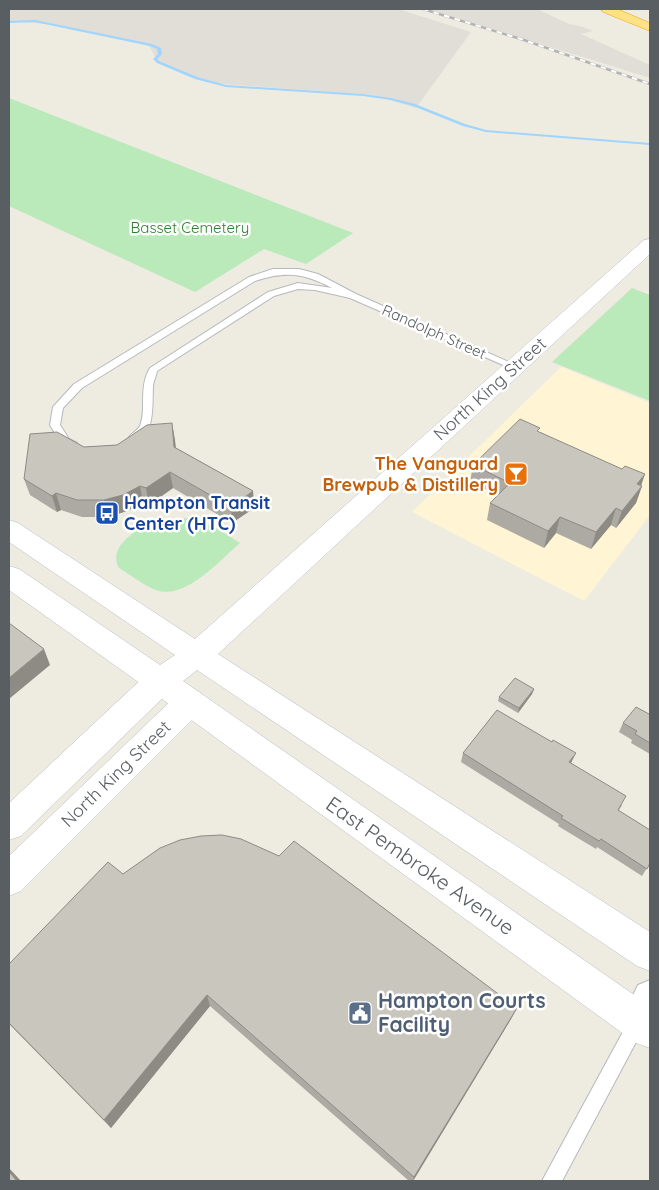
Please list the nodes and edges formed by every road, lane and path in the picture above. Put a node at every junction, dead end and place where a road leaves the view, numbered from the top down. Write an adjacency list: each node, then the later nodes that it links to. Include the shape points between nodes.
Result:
1 (607, 9): 2 (highway)
2 (650, 27)
3 (650, 244): 5 (main road, North King Street)
4 (353, 296): 5 (lane, Randolph Street); 6 (lane, via 298,286 271,294 153,370 148,384 146,424 141,434); 7 (lane, via 315,276 298,272 273,272 252,279 78,386 58,407 55,425 65,441)
5 (515, 367): 10 (main road, North King Street)
6 (127, 441)
7 (81, 447)
8 (9, 529): 10 (main road)
9 (9, 576): 11 (main road, East Pembroke Avenue)
10 (197, 655): 11 (main road, North King Street); 12 (main road); 15 (main road)
11 (160, 681): 12 (main road, East Pembroke Avenue); 13 (main road, North King Street)
12 (190, 702): 14 (main road, North King Street); 16 (main road, East Pembroke Avenue)
13 (9, 824)
14 (9, 880)
15 (650, 952)
16 (646, 1016): 17 (lane)
17 (552, 1181)

